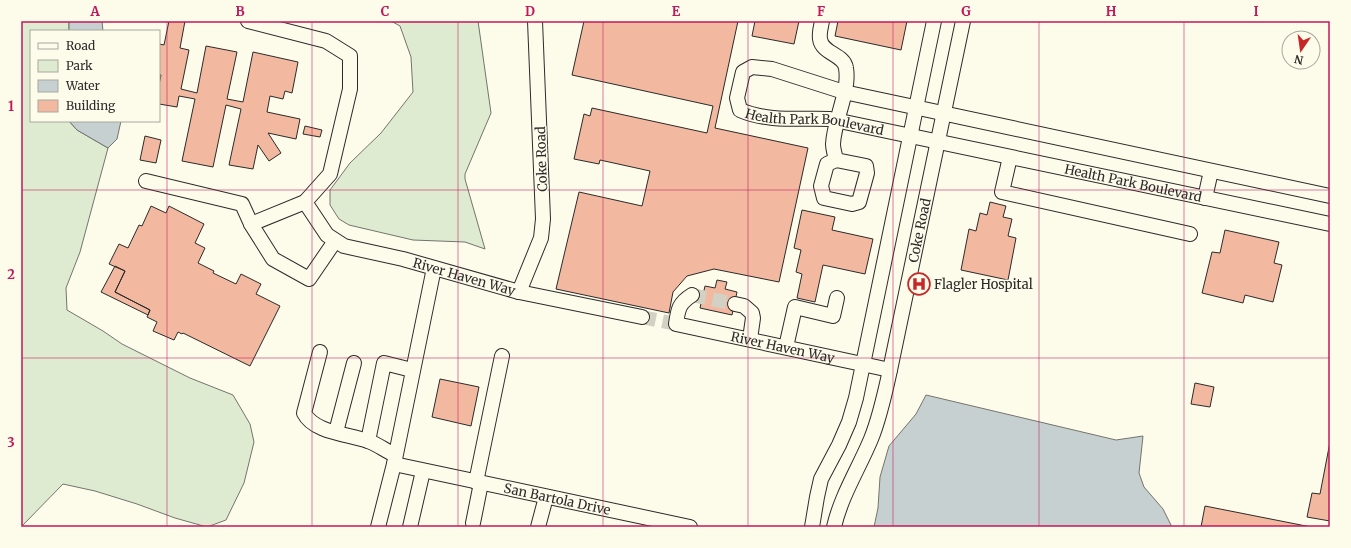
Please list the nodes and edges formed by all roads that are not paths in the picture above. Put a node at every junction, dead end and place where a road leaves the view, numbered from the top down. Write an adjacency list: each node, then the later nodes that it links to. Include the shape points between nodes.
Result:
1 (248, 21): 18 (street, via 326,40 350,56 350,89 330,174)
2 (534, 21): 24 (street, Coke Road, via 543,220 542,238)
3 (822, 21): 6 (street, via 820,41 824,48 841,59 846,66)
4 (934, 21): 7 (street, Coke Road)
5 (964, 21): 8 (street, Coke Road)
6 (844, 92): 7 (street, Health Park Boulevard); 9 (street); 9 (street, Health Park Boulevard, via 772,69 752,67 743,72 737,98 740,110 752,115 776,118)
7 (916, 108): 8 (street, Health Park Boulevard); 10 (street, Coke Road)
8 (944, 114): 11 (street, Coke Road); 14 (street, Health Park Boulevard)
9 (837, 121): 10 (street, Health Park Boulevard); 13 (street, via 833,145)
10 (910, 136): 11 (street, Health Park Boulevard); 34 (street, Coke Road)
11 (938, 142): 12 (street, Health Park Boulevard); 36 (street, Coke Road)
12 (1010, 157): 17 (street, Health Park Boulevard); 21 (street, via 1002,192)
13 (836, 160)
14 (1211, 171): 16 (street, Health Park Boulevard); 17 (street)
15 (146, 181): 19 (street, via 242,204)
16 (1330, 196)
17 (1205, 198): 20 (street, Health Park Boulevard)
18 (305, 202): 19 (street); 22 (street, River Haven Way)
19 (251, 224): 22 (street, via 273,259 309,279)
20 (1330, 224)
21 (1190, 234)
22 (335, 241): 23 (street, River Haven Way, via 344,246)
23 (434, 268): 24 (street, River Haven Way); 35 (street)
24 (519, 292): 28 (street, River Haven Way)
25 (692, 295): 29 (street, River Haven Way, via 678,308 676,324)
26 (837, 298): 30 (street, via 833,316 795,307)
27 (735, 304): 29 (street, via 744,306 752,313)
28 (642, 317)
29 (750, 339): 30 (street, River Haven Way)
30 (786, 347): 34 (street, River Haven Way)
31 (320, 352): 37 (street, San Bartola Drive, via 304,413 317,427)
32 (502, 356): 41 (street)
33 (354, 362): 37 (street)
34 (863, 364): 36 (street, River Haven Way); 48 (street, Coke Road, via 849,422 821,479)
35 (412, 370): 38 (street, via 384,363); 39 (street)
36 (890, 370): 49 (street, Coke Road, via 879,416 862,461 837,513)
37 (336, 432): 38 (street, San Bartola Drive)
38 (368, 441): 39 (street, San Bartola Drive)
39 (394, 460): 40 (street, San Bartola Drive); 44 (street)
40 (423, 471): 41 (street, San Bartola Drive); 45 (street)
41 (479, 483): 42 (street, San Bartola Drive); 43 (street)
42 (546, 497): 46 (street); 47 (street, San Bartola Drive)
43 (473, 523)
44 (378, 527)
45 (410, 527)
46 (538, 527)
47 (690, 527)
48 (812, 527)
49 (834, 527)

